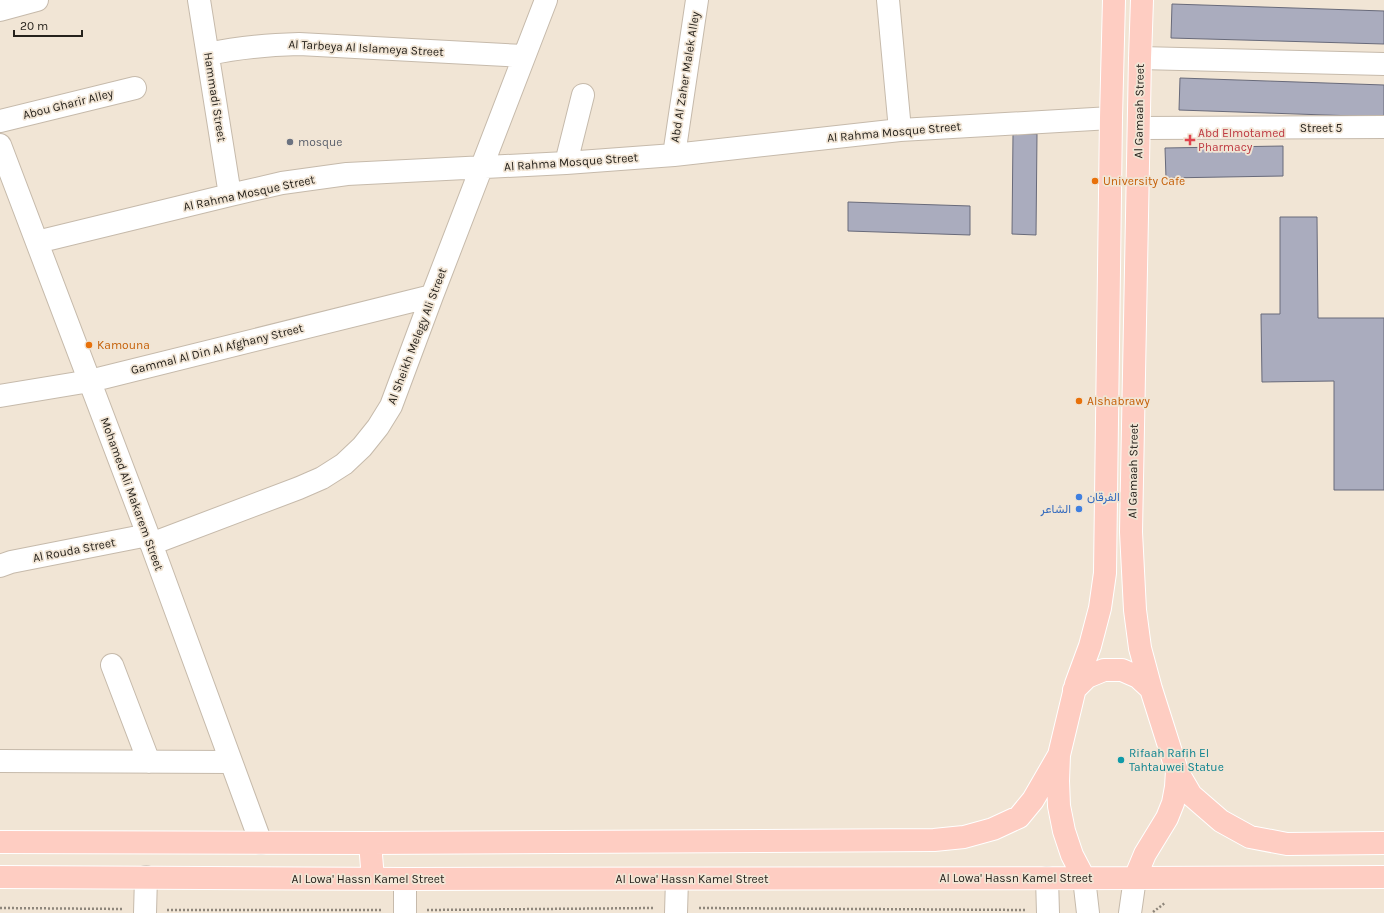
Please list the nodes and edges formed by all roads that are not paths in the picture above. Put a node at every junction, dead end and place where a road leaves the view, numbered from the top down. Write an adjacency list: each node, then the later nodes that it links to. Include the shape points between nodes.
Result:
1 (37, 0): 8 (street)
2 (199, 0): 9 (street, Hammadi Street)
3 (546, 0): 10 (street, Al Sheikh Melegy Ali Street)
4 (697, 0): 21 (street, Abd Al Zaher Malek Alley)
5 (888, 0): 19 (street)
6 (1114, 0): 15 (main road)
7 (1142, 0): 11 (main road, Al Gamaah Street)
8 (0, 10)
9 (209, 54): 10 (street, Al Tarbeya Al Islameya Street, via 238,48 299,44); 24 (street, Hammadi Street)
10 (524, 56): 23 (street, Al Sheikh Melegy Ali Street)
11 (1140, 58): 12 (street); 18 (main road, Al Gamaah Street)
12 (1384, 64)
13 (135, 88): 16 (street, Abou Gharir Alley)
14 (583, 95): 22 (street)
15 (1111, 118): 19 (street, Al Rahma Mosque Street); 31 (main road, via 1105,566)
16 (0, 121)
17 (1384, 127): 18 (street, Street 5)
18 (1139, 128): 32 (main road, Al Gamaah Street, via 1132,532)
19 (900, 130): 21 (street, Al Rahma Mosque Street)
20 (0, 145): 25 (street, Mohamed Ali Makarem Street)
21 (674, 155): 22 (street, Al Rahma Mosque Street)
22 (566, 164): 23 (street, Al Rahma Mosque Street)
23 (481, 167): 24 (street, Al Rahma Mosque Street, via 347,174 282,183); 26 (street, Al Sheikh Melegy Ali Street)
24 (230, 195): 25 (street, Al Rahma Mosque Street)
25 (37, 242): 27 (street, Mohamed Ali Makarem Street)
26 (432, 296): 27 (street, Gammal Al Din Al Afghany Street); 29 (street, Al Sheikh Melegy Ali Street, via 391,406 362,447 344,464 299,488)
27 (90, 381): 28 (street, Gammal Al Din Al Afghany Street); 29 (street, Mohamed Ali Makarem Street)
28 (0, 396)
29 (149, 539): 30 (street, Al Rouda Street); 39 (street, Mohamed Ali Makarem Street)
30 (0, 566)
31 (1100, 608): 32 (main road); 35 (main road)
32 (1135, 610): 34 (main road, Al Gamaah Street, via 1140,648)
33 (112, 665): 38 (street)
34 (1151, 689): 35 (main road, via 1138,677 1122,670 1104,670 1087,677); 40 (main road, Al Gamaah Street)
35 (1074, 690): 36 (main road)
36 (1059, 756): 45 (main road, via 1033,800 1019,816 964,837 934,840); 51 (main road, via 1061,819 1072,855)
37 (0, 761): 38 (street)
38 (149, 762): 39 (street)
39 (231, 762): 43 (street, Mohamed Ali Makarem Street)
40 (1177, 771): 44 (main road, via 1191,795 1221,821 1250,837 1287,844); 52 (main road, Al Gamaah Street, via 1173,803)
41 (0, 842): 42 (main road)
42 (118, 843): 43 (main road); 47 (main road)
43 (260, 843): 45 (main road)
44 (1384, 843)
45 (370, 844): 53 (main road)
46 (0, 877): 47 (main road, Al Lowa' Hassn Kamel Street)
47 (121, 877): 48 (main road, Al Lowa' Hassn Kamel Street)
48 (146, 877): 53 (main road, Al Lowa' Hassn Kamel Street); 57 (street)
49 (1384, 877): 52 (main road, Al Lowa' Hassn Kamel Street)
50 (1047, 878): 51 (main road, Al Lowa' Hassn Kamel Street); 55 (main road, Al Lowa' Hassn Kamel Street); 59 (street)
51 (1084, 878): 52 (main road, Al Lowa' Hassn Kamel Street); 60 (street)
52 (1135, 878): 61 (street)
53 (372, 879): 54 (main road, Al Lowa' Hassn Kamel Street)
54 (405, 879): 55 (main road, Al Lowa' Hassn Kamel Street); 58 (street)
55 (677, 879): 56 (street)
56 (676, 910)
57 (145, 911)
58 (405, 912)
59 (1039, 912)
60 (1088, 913)
61 (1130, 913)

